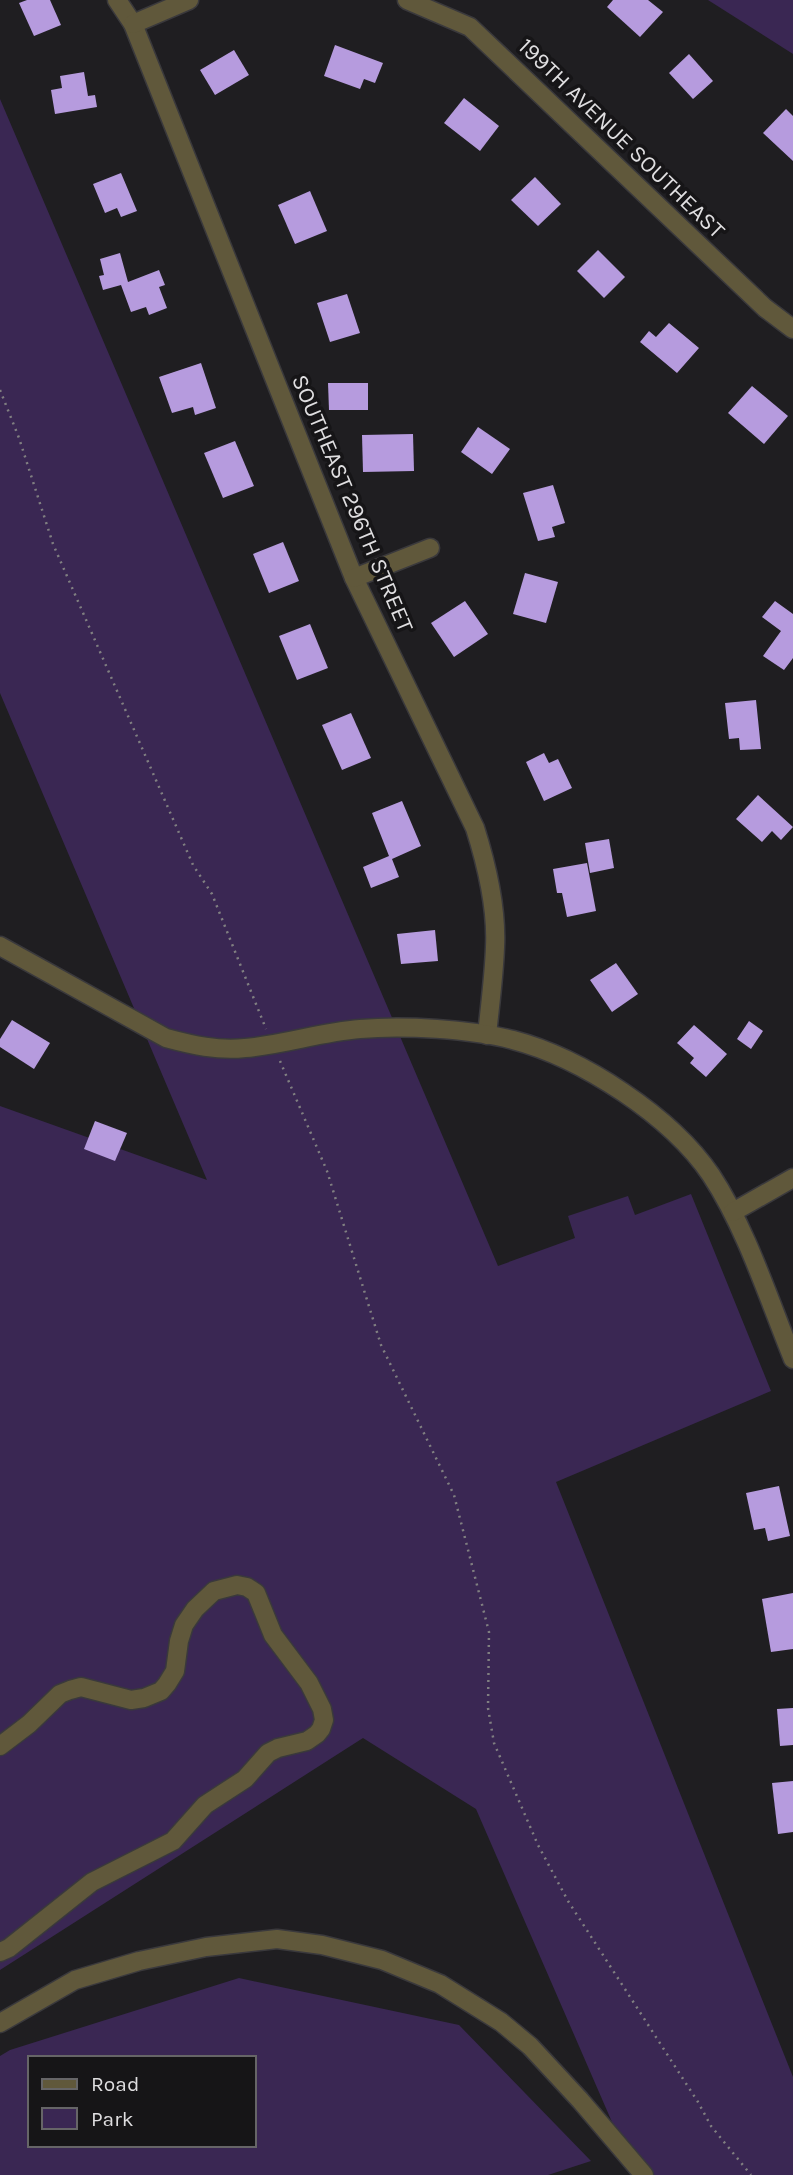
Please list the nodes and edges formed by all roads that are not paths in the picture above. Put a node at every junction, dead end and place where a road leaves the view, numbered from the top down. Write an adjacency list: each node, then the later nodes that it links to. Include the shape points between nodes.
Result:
1 (117, 0): 4 (street, SOUTHEAST 296TH STREET)
2 (190, 0): 4 (street)
3 (407, 0): 5 (street, 199TH AVENUE SOUTHEAST, via 470,27 765,308)
4 (133, 24): 7 (street, SOUTHEAST 296TH STREET)
5 (793, 329)
6 (430, 548): 7 (street)
7 (354, 579): 9 (street, SOUTHEAST 296TH STREET, via 475,828 484,857 495,946)
8 (0, 946): 9 (street, via 166,1038 188,1044 244,1048 360,1029)
9 (487, 1035): 11 (street, via 537,1048 638,1103 686,1145)
10 (793, 1178): 11 (street)
11 (733, 1212): 12 (street)
12 (793, 1359)
13 (0, 1746): 14 (street, via 60,1694 71,1690 81,1687 131,1700 161,1690 175,1671 178,1641 195,1609 214,1591 237,1585 256,1593 273,1635 309,1683 324,1720 307,1741 268,1754 245,1779 205,1805 173,1841 92,1882)
14 (0, 1952)
15 (0, 2023): 16 (street, via 75,1980 139,1961 277,1939 322,1945 382,1960 440,1984 501,2022 530,2046)
16 (644, 2175)

